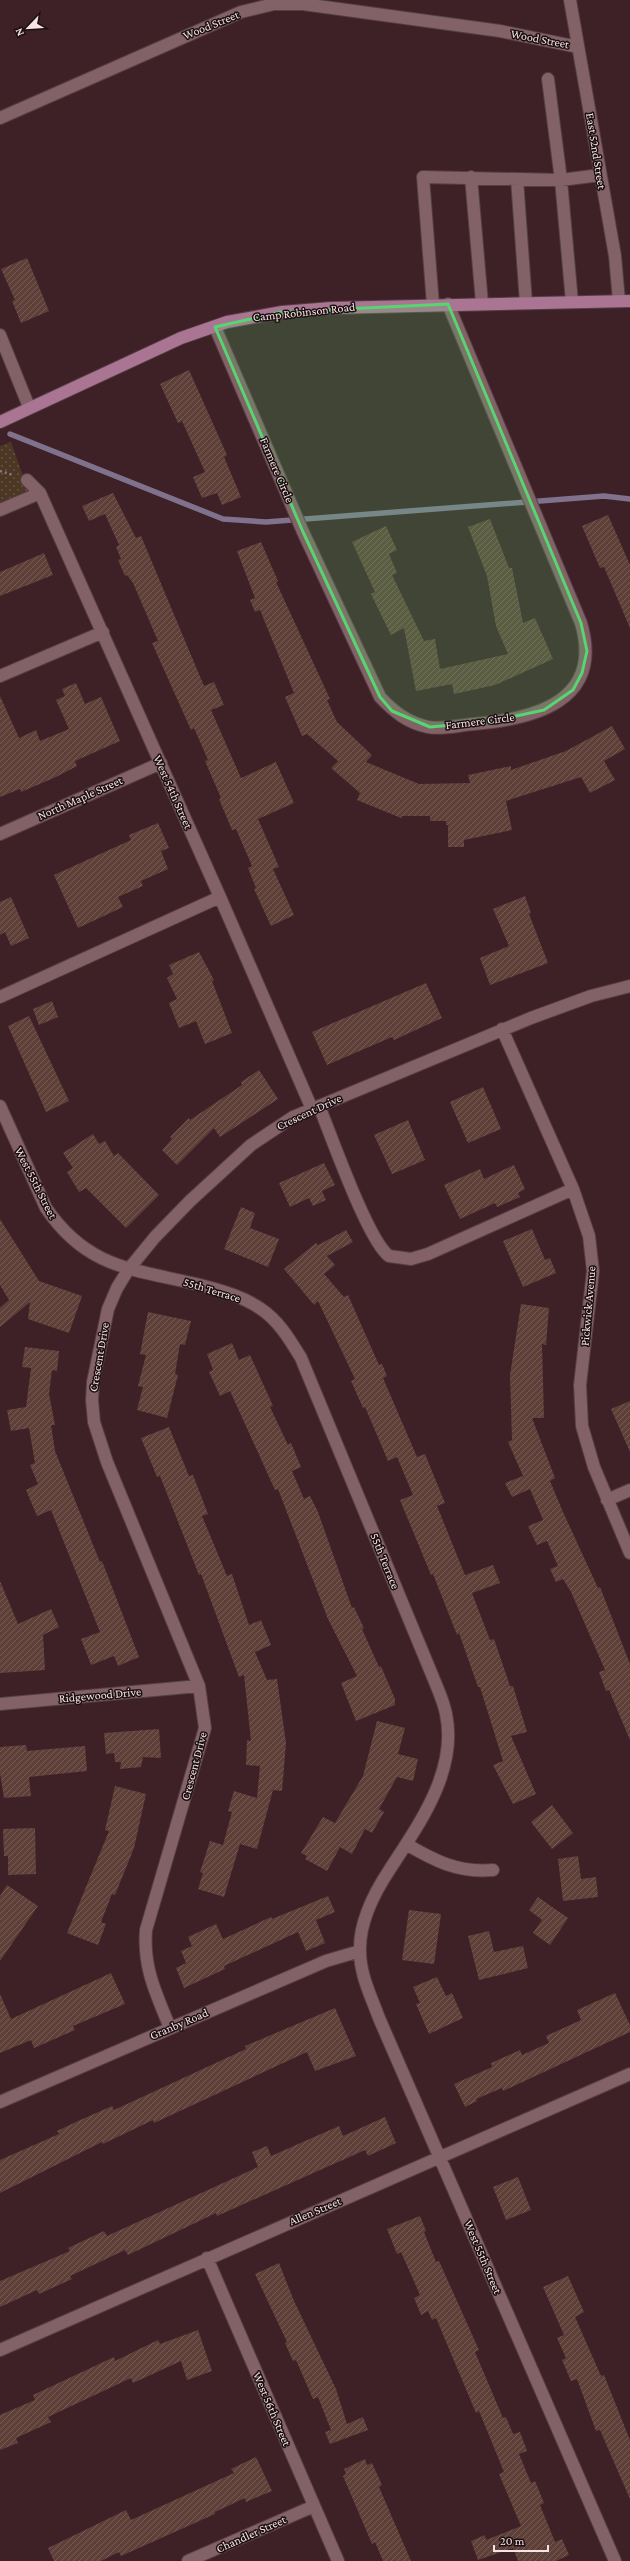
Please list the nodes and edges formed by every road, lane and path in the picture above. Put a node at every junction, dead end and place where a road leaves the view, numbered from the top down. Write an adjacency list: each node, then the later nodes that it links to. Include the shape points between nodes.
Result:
1 (570, 0): 2 (street, East 52nd Street)
2 (578, 47): 4 (street, Wood Street, via 500,32 303,4 274,4 241,12 171,41); 5 (street, East 52nd Street)
3 (548, 79): 8 (street)
4 (0, 118)
5 (600, 175): 8 (street); 9 (street, East 52nd Street)
6 (472, 177): 7 (street); 11 (street); 13 (street, via 423,177)
7 (518, 179): 8 (street); 12 (street)
8 (561, 180): 10 (street)
9 (625, 301): 10 (main road, Camp Robinson Road)
10 (572, 302): 12 (main road, Camp Robinson Road)
11 (482, 303): 12 (main road, Camp Robinson Road); 14 (main road, Camp Robinson Road)
12 (526, 303)
13 (433, 304): 14 (main road, Camp Robinson Road); 15 (main road, Camp Robinson Road, via 282,312 226,322)
14 (448, 304): 15 (street, Farmere Circle, via 583,628 587,651 582,673 573,690 562,700 544,710 488,722 430,727 410,721 392,711 380,697 294,512)
15 (215, 327): 17 (main road, Camp Robinson Road, via 180,338)
16 (0, 335): 17 (street)
17 (25, 409): 18 (main road, Camp Robinson Road)
18 (0, 422)
19 (27, 480): 20 (street, West 54th Street)
20 (40, 493): 21 (street); 22 (street, West 54th Street)
21 (0, 510)
22 (103, 632): 23 (street); 24 (street, West 54th Street)
23 (0, 676)
24 (161, 763): 25 (street, North Maple Street); 26 (street, West 54th Street)
25 (0, 834)
26 (220, 897): 28 (street); 31 (street, West 54th Street)
27 (630, 986): 29 (street, Crescent Drive, via 591,996)
28 (0, 997)
29 (502, 1030): 31 (street, Crescent Drive); 32 (street, Pickwick Avenue)
30 (0, 1106): 33 (street, West 55th Street, via 30,1177 56,1223 79,1246)
31 (316, 1107): 32 (street, West 54th Street, via 377,1242 389,1256 411,1259 428,1254); 33 (street, Crescent Drive, via 293,1117 251,1145 190,1201)
32 (572, 1189): 35 (street, Pickwick Avenue, via 589,1236 593,1272 580,1385 582,1426 587,1448)
33 (128, 1270): 37 (street, Crescent Drive, via 108,1309 93,1382 94,1422 107,1462); 39 (street, 55th Terrace, via 220,1290 248,1302 274,1319 301,1358 446,1713 448,1754 442,1774 437,1789)
34 (630, 1490): 35 (street)
35 (607, 1500): 36 (street, Pickwick Avenue)
36 (630, 1553)
37 (199, 1686): 38 (street, Ridgewood Drive); 42 (street, Crescent Drive, via 205,1728 146,1930 145,1952 150,1980)
38 (0, 1704)
39 (406, 1844): 40 (street, via 452,1868 467,1871); 41 (street, 55th Terrace, via 372,1900 361,1936)
40 (493, 1870)
41 (360, 1951): 42 (street, Granby Road, via 326,1961); 45 (street, West 55th Street, via 362,1973 374,2005)
42 (170, 2028): 44 (street, Granby Road)
43 (630, 2074): 45 (street, Allen Street)
44 (0, 2102)
45 (440, 2157): 46 (street, Allen Street); 51 (street, West 55th Street)
46 (207, 2258): 47 (street, Allen Street); 48 (street, West 56th Street)
47 (0, 2350)
48 (314, 2506): 49 (street, Chandler Street); 50 (street, West 56th Street)
49 (188, 2561)
50 (338, 2561)
51 (615, 2561)

